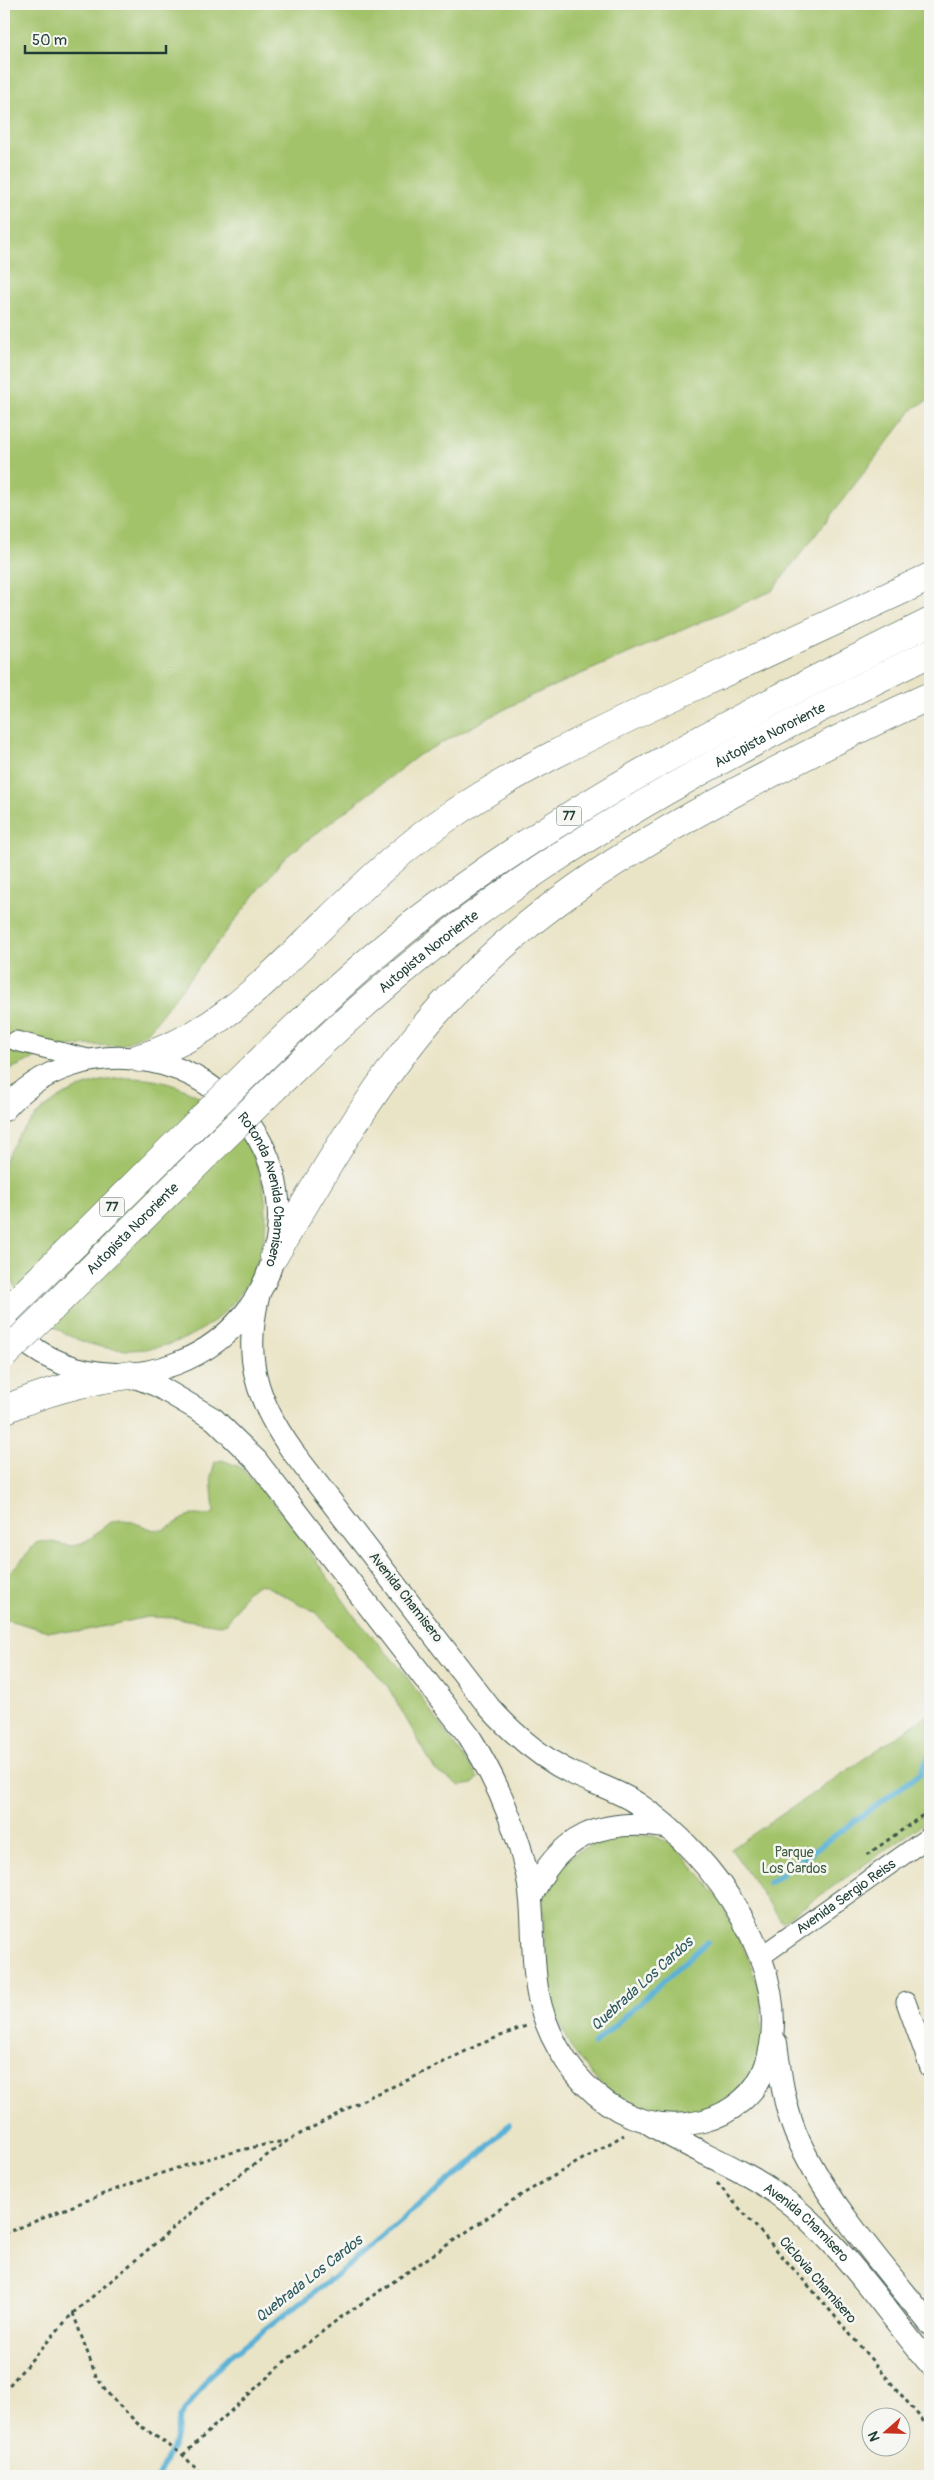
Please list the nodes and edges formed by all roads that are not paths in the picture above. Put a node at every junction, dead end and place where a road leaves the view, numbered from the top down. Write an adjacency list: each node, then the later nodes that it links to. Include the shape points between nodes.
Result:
1 (930, 577): 6 (highway, via 520,772 412,844 365,885 262,986 218,1020 177,1044)
2 (930, 622): 11 (highway, Autopista Nororiente / 77, bridge, via 632,777 539,835 454,894 379,952 308,1014)
3 (930, 653): 13 (highway, Autopista Nororiente / 77, bridge, via 671,788 518,884 407,967 272,1090)
4 (930, 696): 9 (highway, via 835,740 658,834 572,890 528,925 468,978 387,1075 335,1153)
5 (16, 1041): 7 (street)
6 (139, 1058): 7 (street, Rotonda Avenida Chamisero); 9 (street, Rotonda Avenida Chamisero, via 163,1063 208,1084 227,1099 258,1137 276,1183 278,1224)
7 (92, 1060): 8 (street, Rotonda Avenida Chamisero, via 47,1075 27,1088)
8 (4, 1110)
9 (274, 1256): 10 (street, Rotonda Avenida Chamisero)
10 (260, 1293): 14 (street, Rotonda Avenida Chamisero, via 226,1335 205,1350 173,1365); 16 (street, Avenida Chamisero, via 253,1319 254,1372 266,1411 292,1452 506,1726 541,1756 638,1803)
11 (4, 1314)
12 (4, 1322): 14 (street, Rotonda Avenida Chamisero, via 27,1344 66,1365 101,1373)
13 (4, 1355)
14 (130, 1375): 15 (highway, via 84,1381); 18 (street, Avenida Chamisero, via 156,1385 214,1419 256,1460 454,1716 488,1766 502,1794 519,1841)
15 (4, 1410)
16 (666, 1827): 18 (street, Avenida Chamisero, via 628,1824 601,1828 584,1835 560,1852 548,1866); 19 (street, Avenida Chamisero, via 695,1852 718,1879 738,1910)
17 (930, 1836): 19 (street, Avenida Sergio Reiss)
18 (531, 1898): 23 (street, Avenida Chamisero, via 536,1978 545,2018 557,2045 572,2068 599,2098 631,2118)
19 (760, 1957): 21 (street, Avenida Chamisero, via 773,2005)
20 (906, 2002): 22 (street)
21 (773, 2018): 23 (street, Avenida Chamisero, via 773,2038 764,2071 741,2102 706,2120 683,2125); 24 (street, Avenida Chamisero, via 784,2095 801,2145 836,2202)
22 (930, 2068)
23 (647, 2122): 25 (street, Avenida Chamisero, via 764,2186 795,2209 832,2245)
24 (930, 2324)
25 (930, 2364)

